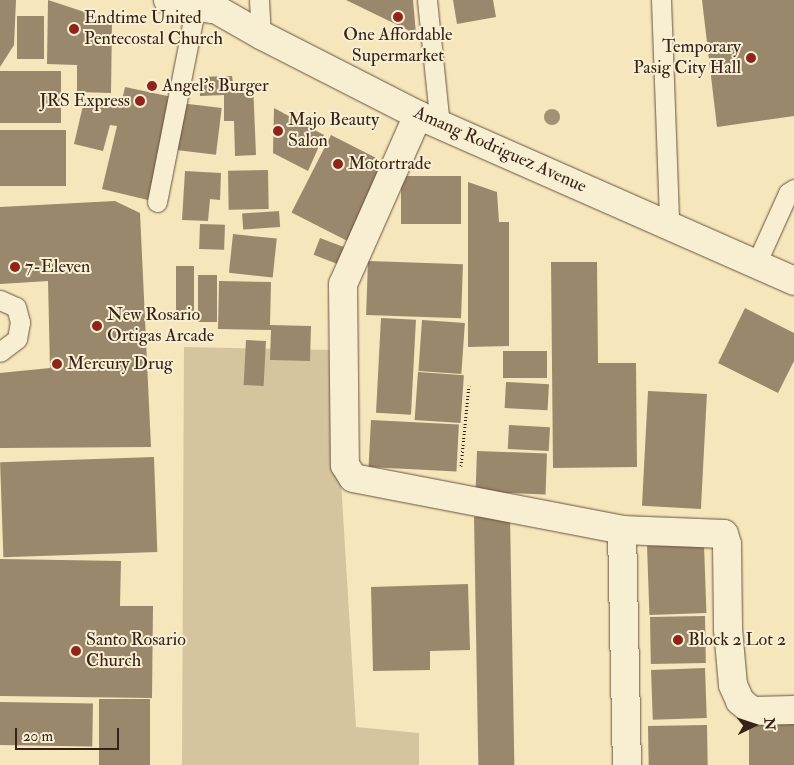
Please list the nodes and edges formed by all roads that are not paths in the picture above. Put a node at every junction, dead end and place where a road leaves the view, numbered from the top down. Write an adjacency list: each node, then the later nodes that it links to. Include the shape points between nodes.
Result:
1 (168, 0): 5 (street, Amang Rodriguez Avenue)
2 (259, 0): 6 (lane)
3 (427, 0): 7 (lane)
4 (661, 0): 10 (lane)
5 (201, 4): 6 (street, Amang Rodriguez Avenue); 9 (lane)
6 (261, 35): 7 (street, Amang Rodriguez Avenue)
7 (429, 120): 10 (street, Amang Rodriguez Avenue); 15 (street, via 343,284 346,465 353,478)
8 (794, 189): 11 (lane, via 788,193)
9 (157, 202)
10 (669, 223): 11 (street, Amang Rodriguez Avenue)
11 (756, 264): 12 (street, Amang Rodriguez Avenue)
12 (794, 281)
13 (0, 300): 14 (lane, via 16,307 20,322 17,339)
14 (0, 352)
15 (622, 530): 16 (street, via 724,534 728,544 728,629 733,685 740,701 752,711); 17 (street)
16 (794, 710)
17 (627, 765)

